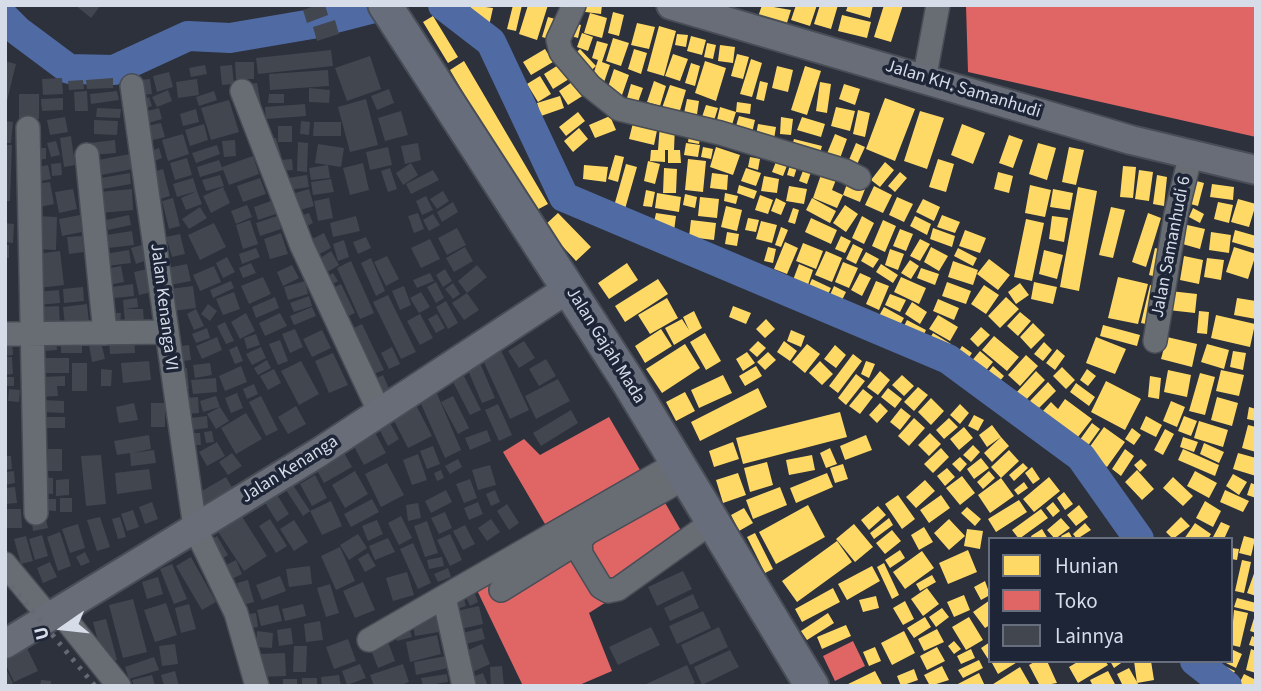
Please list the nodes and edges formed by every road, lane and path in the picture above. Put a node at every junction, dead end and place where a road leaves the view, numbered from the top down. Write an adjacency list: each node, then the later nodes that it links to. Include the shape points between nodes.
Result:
1 (575, 5): 12 (street, via 560,35 561,52 590,86 619,109 719,133)
2 (671, 5): 5 (main road, Jalan KH. Samanhudi)
3 (938, 5): 5 (street)
4 (387, 9): 13 (highway, Jalan Gajah Mada)
5 (924, 80): 9 (main road, Jalan KH. Samanhudi)
6 (132, 86): 14 (street, Jalan Kenanga VI)
7 (242, 91): 19 (street, via 302,246)
8 (28, 128): 15 (street)
9 (1191, 154): 11 (main road, Jalan KH. Samanhudi); 18 (street, Jalan Samanhudi 6)
10 (87, 155): 16 (street)
11 (1256, 170)
12 (859, 178)
13 (569, 288): 19 (main road, Jalan Kenanga); 20 (highway, Jalan Gajah Mada)
14 (166, 332): 16 (street); 23 (street, Jalan Kenanga VI)
15 (33, 333): 16 (street); 17 (street); 21 (street)
16 (105, 333)
17 (5, 334)
18 (1154, 341)
19 (379, 411): 23 (main road, Jalan Kenanga)
20 (680, 471): 22 (highway, Jalan Gajah Mada); 24 (street); 27 (street)
21 (36, 513)
22 (712, 522): 24 (street, via 618,589 608,591 581,554); 34 (highway, Jalan Gajah Mada)
23 (195, 528): 28 (main road, Jalan Kenanga); 32 (street, Jalan Kenanga VI, via 236,613)
24 (580, 541): 26 (street)
25 (5, 564): 28 (street)
26 (501, 590)
27 (444, 597): 29 (street); 33 (street)
28 (54, 614): 30 (main road, Jalan Kenanga); 31 (street)
29 (369, 640)
30 (5, 644)
31 (119, 686)
32 (257, 686)
33 (464, 686)
34 (812, 686)

